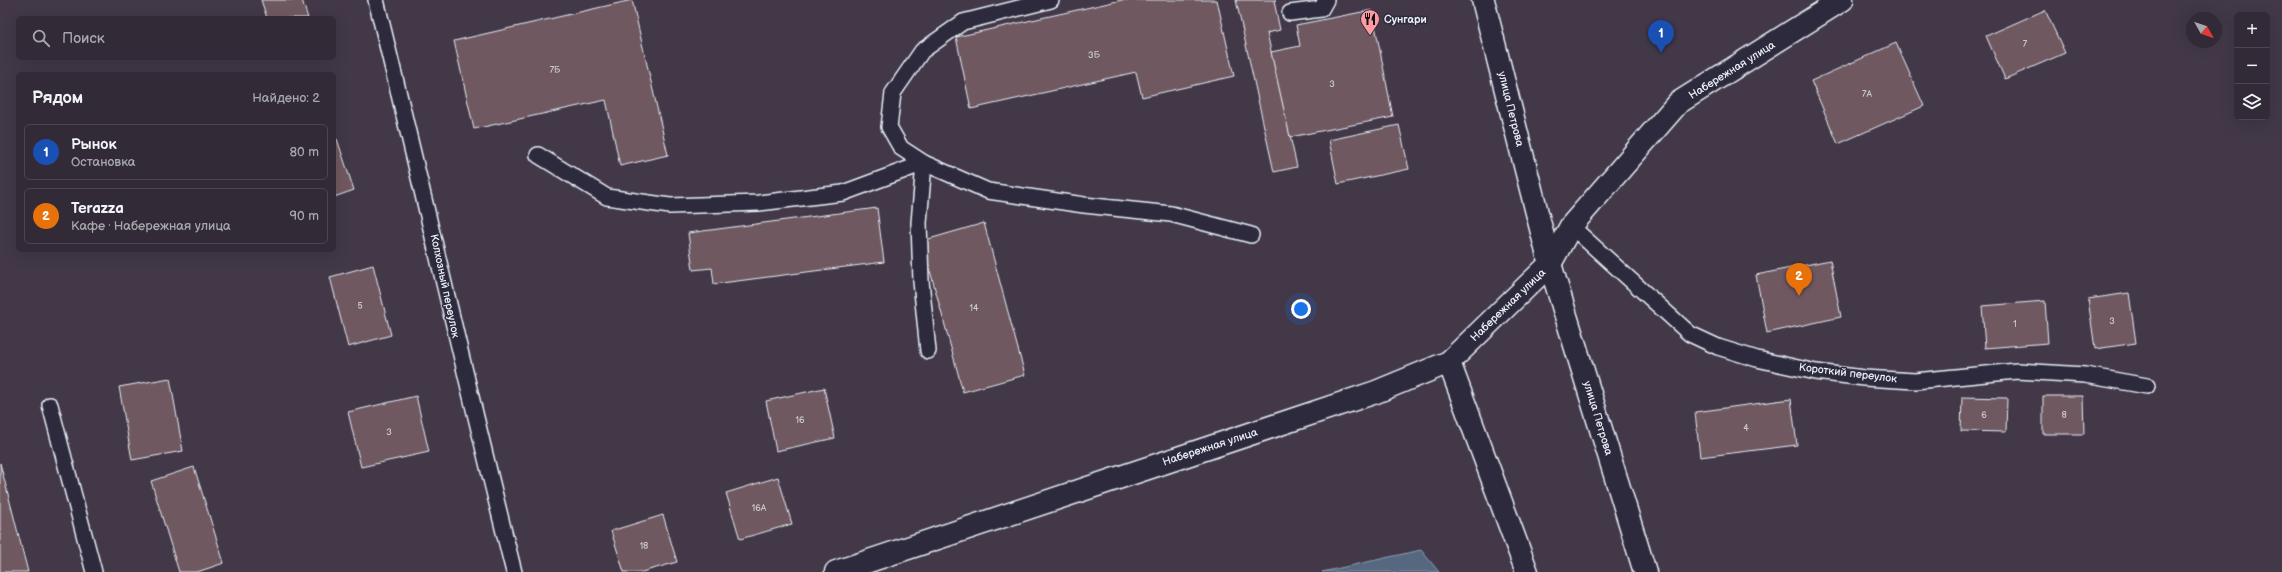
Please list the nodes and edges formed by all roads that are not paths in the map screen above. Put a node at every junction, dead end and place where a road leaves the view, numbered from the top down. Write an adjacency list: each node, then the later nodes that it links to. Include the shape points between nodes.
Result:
1 (376, 0): 17 (lane, Колхозный переулок)
2 (1051, 0): 8 (lane, via 963,22 922,51 894,93 890,127 900,148)
3 (1326, 0): 6 (lane, via 1321,9)
4 (1484, 0): 11 (main road, улица Петрова)
5 (1842, 0): 9 (main road, Набережная улица, via 1678,104)
6 (1290, 13)
7 (538, 155): 8 (lane, via 607,197 670,206 759,203 843,193)
8 (924, 163): 10 (lane, via 988,190 1084,205 1171,214); 12 (lane, via 919,223 921,281)
9 (1571, 226): 11 (main road); 14 (lane, Короткий переулок, via 1690,334 1718,347 1757,359 1816,372 1864,378 1915,381 2017,372 2085,375)
10 (1251, 235)
11 (1550, 264): 13 (main road, Набережная улица); 20 (main road, улица Петрова)
12 (928, 351)
13 (1449, 362): 18 (main road, Набережная улица, via 1376,392); 19 (main road)
14 (2147, 386)
15 (50, 405): 16 (lane)
16 (94, 572)
17 (514, 572)
18 (836, 572)
19 (1527, 572)
20 (1645, 572)

